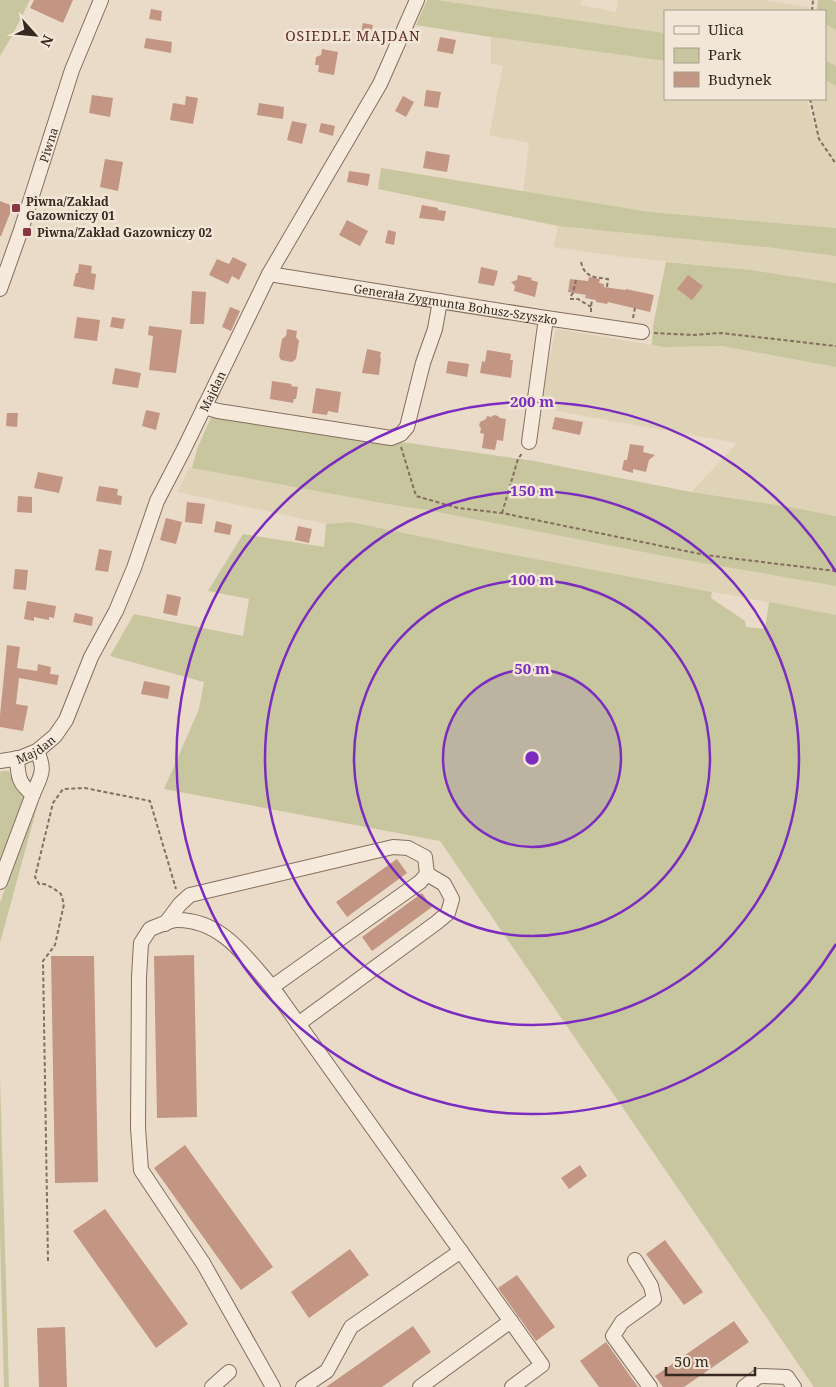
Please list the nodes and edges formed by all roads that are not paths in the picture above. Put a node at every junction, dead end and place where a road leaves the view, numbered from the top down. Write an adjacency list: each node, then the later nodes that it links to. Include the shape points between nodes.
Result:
1 (101, 0): 4 (street, Piwna, via 72,70)
2 (417, 0): 3 (street, Majdan, via 380,84)
3 (270, 274): 5 (street, Generała Zygmunta Bohusz-Szyszko); 8 (street, Majdan)
4 (0, 289)
5 (440, 301): 6 (street, Generała Zygmunta Bohusz-Szyszko); 8 (street, via 435,330 407,427 401,434 391,438)
6 (546, 318): 7 (street, Generała Zygmunta Bohusz-Szyszko); 9 (street)
7 (637, 327)
8 (204, 407): 10 (street, Majdan, via 157,501 134,568 91,657 66,720 55,736)
9 (529, 442)
10 (37, 751): 11 (street, Majdan); 13 (street, via 43,768)
11 (17, 758): 12 (street, Majdan); 13 (street, via 20,780)
12 (0, 760)
13 (33, 794): 15 (street)
14 (427, 874): 16 (street, via 425,857 408,848 393,847 190,895); 17 (street); 18 (street, via 444,884 452,900 448,913)
15 (0, 882)
16 (166, 924): 17 (street, via 175,920 198,923 219,931 241,950); 24 (street, via 150,928 141,943 138,1128 141,1170 203,1263)
17 (272, 987): 18 (street)
18 (298, 1024): 19 (street)
19 (461, 1251): 21 (street); 25 (street, via 351,1327 327,1371)
20 (635, 1260): 28 (street, via 651,1286 654,1299 622,1322 613,1336)
21 (511, 1321): 26 (street); 27 (street, via 542,1364)
22 (229, 1372): 23 (street)
23 (212, 1387)
24 (273, 1387)
25 (303, 1387)
26 (420, 1387)
27 (512, 1387)
28 (650, 1387)
29 (744, 1387): 30 (street, via 759,1376 788,1377)
30 (794, 1387)

